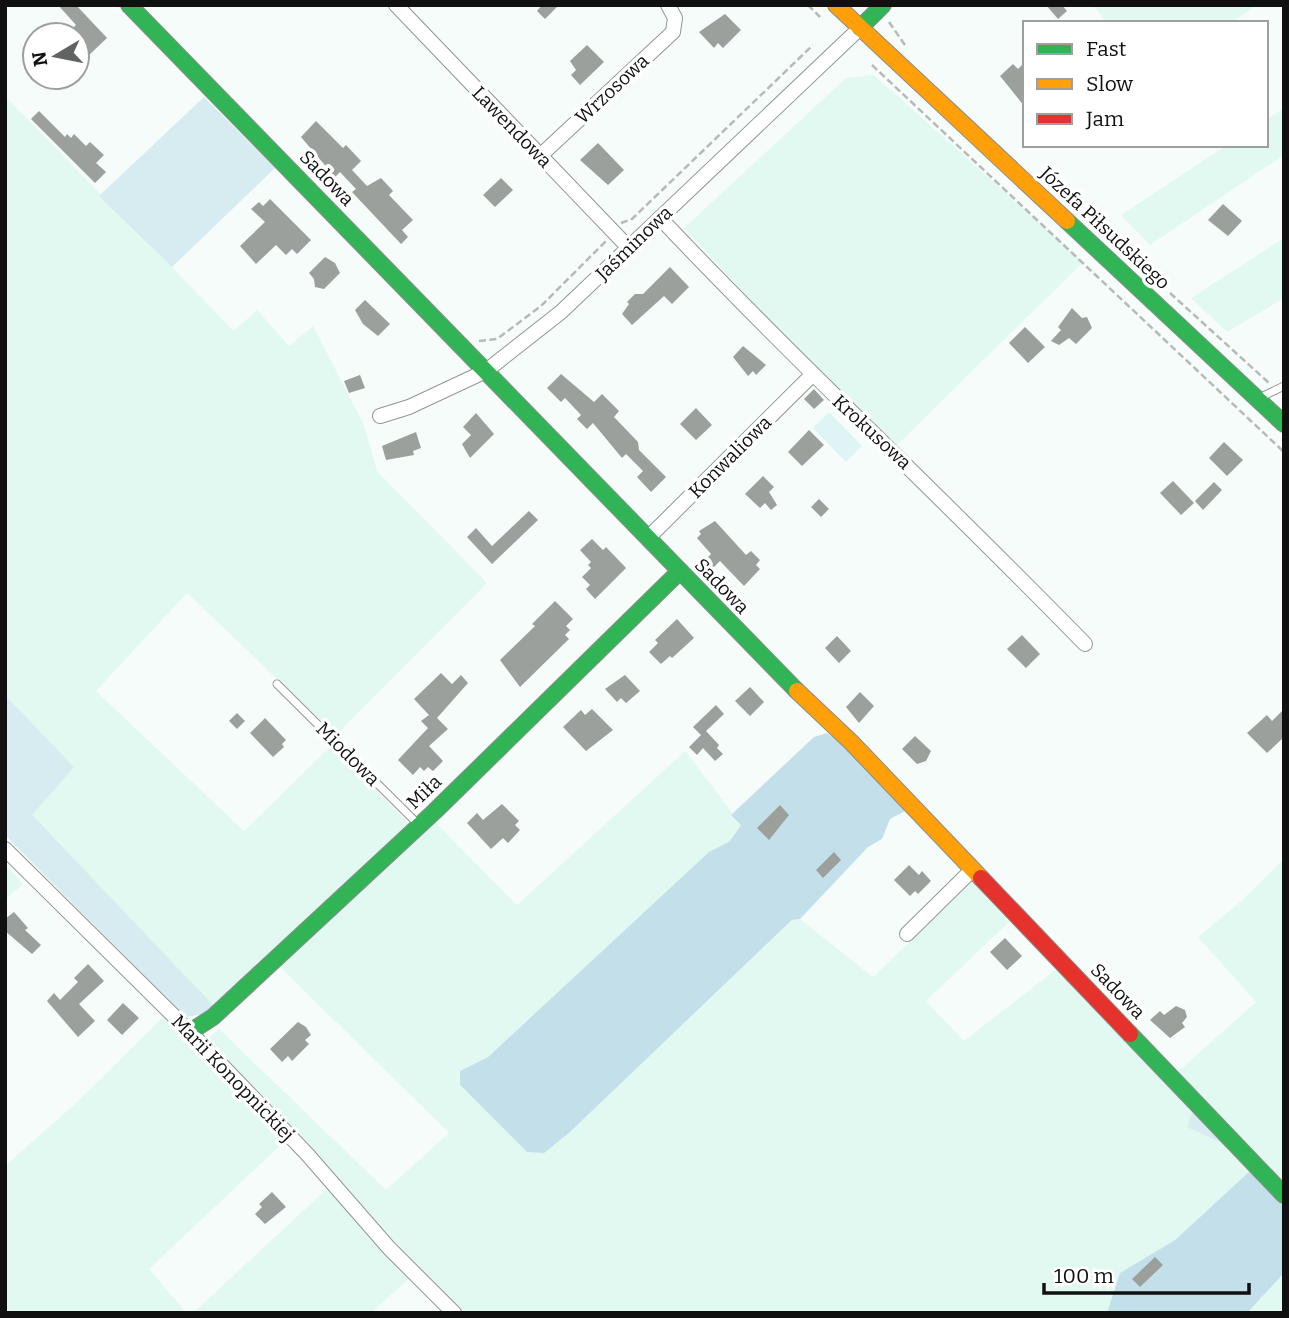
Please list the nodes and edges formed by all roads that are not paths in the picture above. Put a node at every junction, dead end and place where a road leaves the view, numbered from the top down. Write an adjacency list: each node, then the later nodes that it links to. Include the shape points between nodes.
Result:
1 (129, 5): 10 (street, Sadowa)
2 (396, 5): 7 (street, Lawendowa)
3 (836, 5): 6 (street, Józefa Piłsudskiego)
4 (883, 5): 6 (street)
5 (672, 12): 7 (street, Wrzosowa, via 673,32)
6 (860, 28): 8 (street, Jaśminowa); 13 (street, Józefa Piłsudskiego)
7 (540, 156): 9 (street, Lawendowa)
8 (660, 218): 9 (street, Jaśminowa); 11 (street, Krokusowa)
9 (629, 248): 10 (street, Jaśminowa, via 561,312)
10 (486, 371): 14 (street, Jaśminowa); 16 (street, Sadowa)
11 (812, 375): 16 (street, Konwaliowa); 18 (street, Krokusowa, via 946,501)
12 (1284, 386): 13 (lane)
13 (1257, 399): 15 (street, Józefa Piłsudskiego)
14 (380, 416)
15 (1284, 424)
16 (648, 538): 17 (street, Sadowa)
17 (679, 572): 20 (street, Miła); 22 (street, Sadowa)
18 (1085, 644)
19 (276, 684): 20 (lane, Miodowa)
20 (420, 825): 24 (street, Miła, via 213,1017)
21 (5, 849): 24 (street, Marii Konopnickiej)
22 (972, 870): 23 (street); 25 (street, Sadowa)
23 (907, 934)
24 (190, 1032): 26 (street, Marii Konopnickiej)
25 (1284, 1195)
26 (454, 1313)

